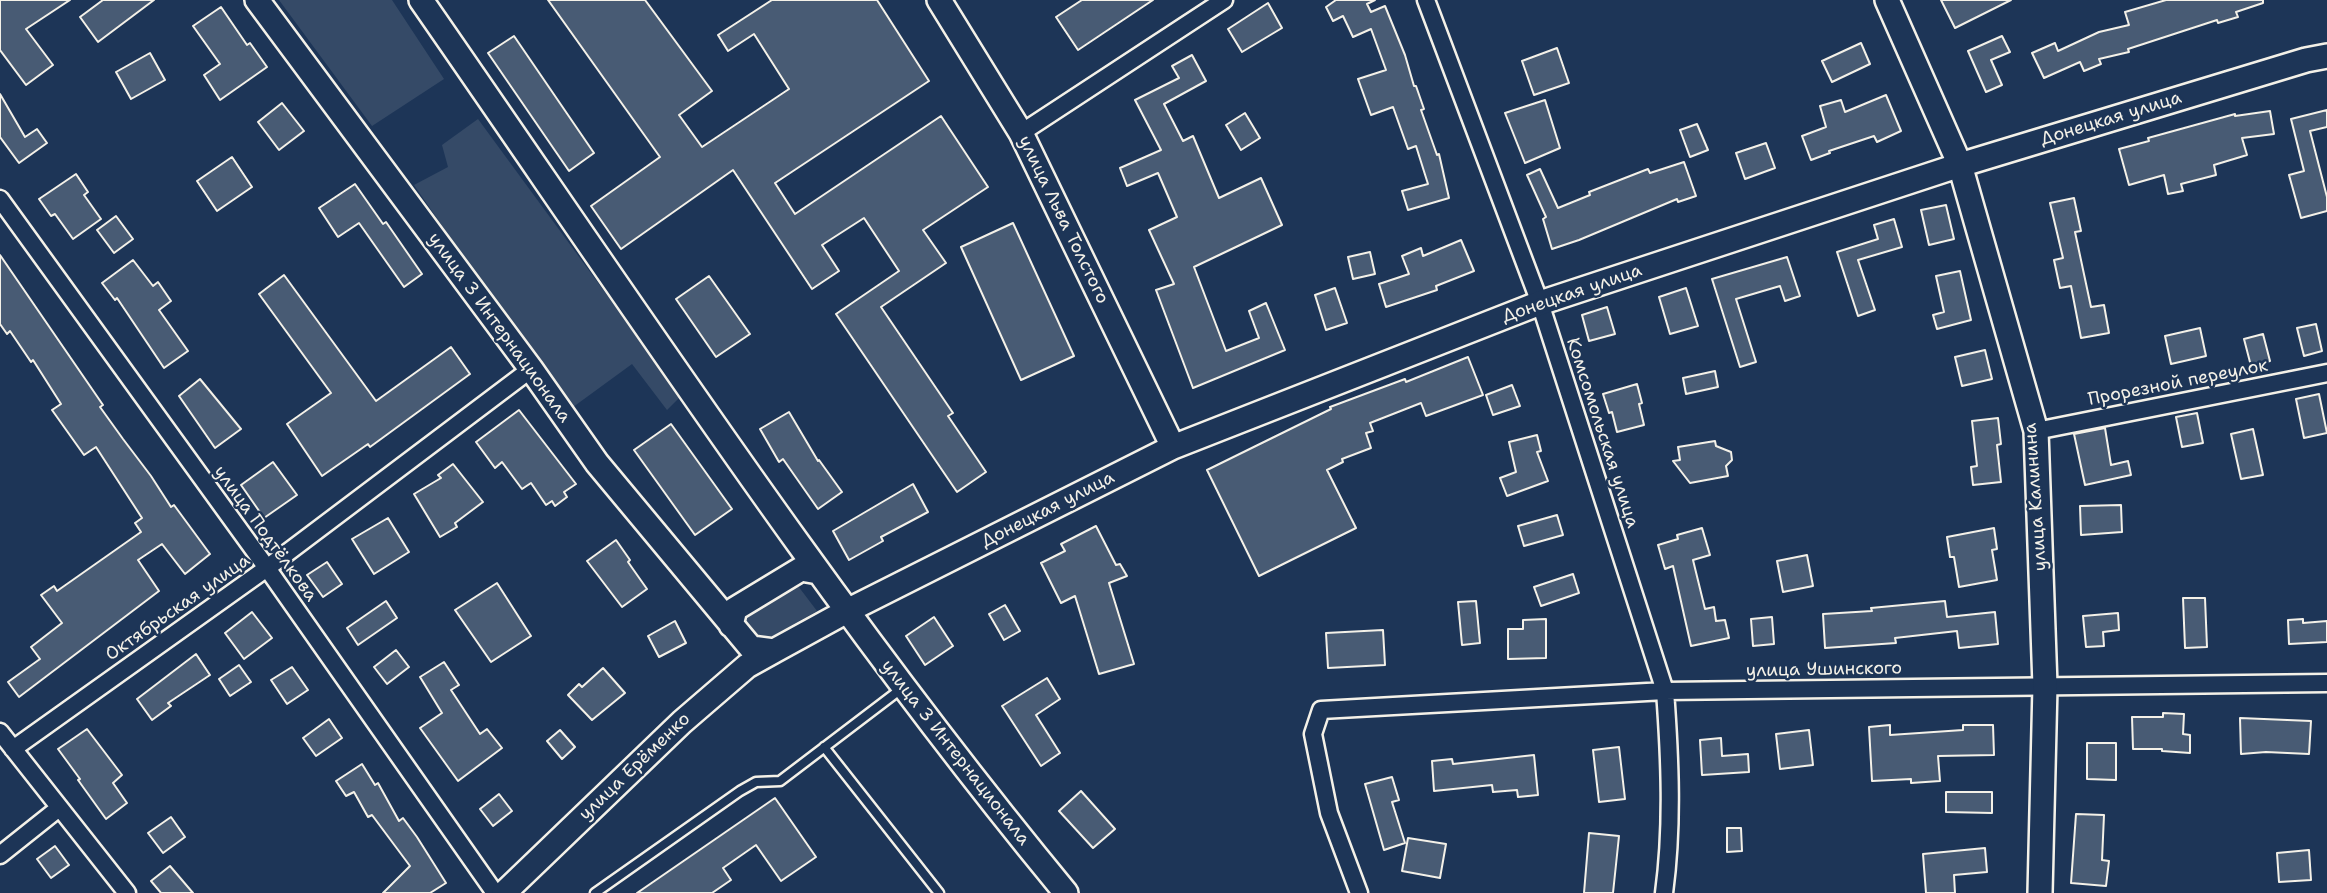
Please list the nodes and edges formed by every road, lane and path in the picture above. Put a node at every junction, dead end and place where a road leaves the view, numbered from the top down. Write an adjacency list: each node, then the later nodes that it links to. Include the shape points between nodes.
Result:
1 (257, 0): 12 (street, улица 3 Интернационала)
2 (421, 0): 17 (street, улица 3 Интернационала)
3 (939, 0): 8 (street, улица Льва Толстого)
4 (1224, 0): 8 (street)
5 (1426, 0): 11 (street, Комсомольская улица)
6 (1887, 0): 9 (street, улица Калинина)
7 (2327, 56): 9 (street, Донецкая улица)
8 (1021, 133): 15 (street, улица Льва Толстого)
9 (1960, 165): 11 (street, Донецкая улица); 14 (street, улица Калинина)
10 (0, 199): 16 (street, улица Подтёлкова)
11 (1540, 303): 15 (street, Донецкая улица); 24 (street, Комсомольская улица)
12 (531, 369): 16 (street, Октябрьская улица); 19 (street, улица 3 Интернационала, via 597,463)
13 (2327, 373): 14 (street, Прорезной переулок)
14 (2036, 431): 22 (street, улица Калинина)
15 (1173, 447): 18 (street, Донецкая улица)
16 (267, 568): 27 (street, Октябрьская улица); 31 (street, улица Подтёлкова)
17 (818, 572): 18 (street, улица 3 Интернационала); 19 (street, via 801,569 735,609)
18 (846, 611): 20 (street); 23 (street, улица 3 Интернационала)
19 (731, 625): 20 (street, улица 3 Интернационала)
20 (758, 655): 32 (street, улица Ерёменко)
21 (2327, 683): 22 (street, улица Ушинского)
22 (2045, 686): 24 (street, улица Ушинского); 38 (street, улица Калинина)
23 (903, 687): 26 (lane); 35 (street, улица 3 Интернационала)
24 (1665, 691): 36 (street, улица Ушинского, via 1321,710 1313,734 1329,813); 37 (street, Комсомольская улица, via 1670,754)
25 (0, 732): 27 (street)
26 (824, 747): 33 (lane, via 780,781 756,782 740,791); 34 (lane)
27 (13, 749): 28 (street)
28 (59, 808): 29 (street); 30 (street)
29 (0, 855)
30 (127, 893)
31 (495, 893)
32 (504, 893)
33 (595, 893)
34 (939, 893)
35 (1066, 893)
36 (1359, 893)
37 (1664, 893)
38 (2040, 893)

